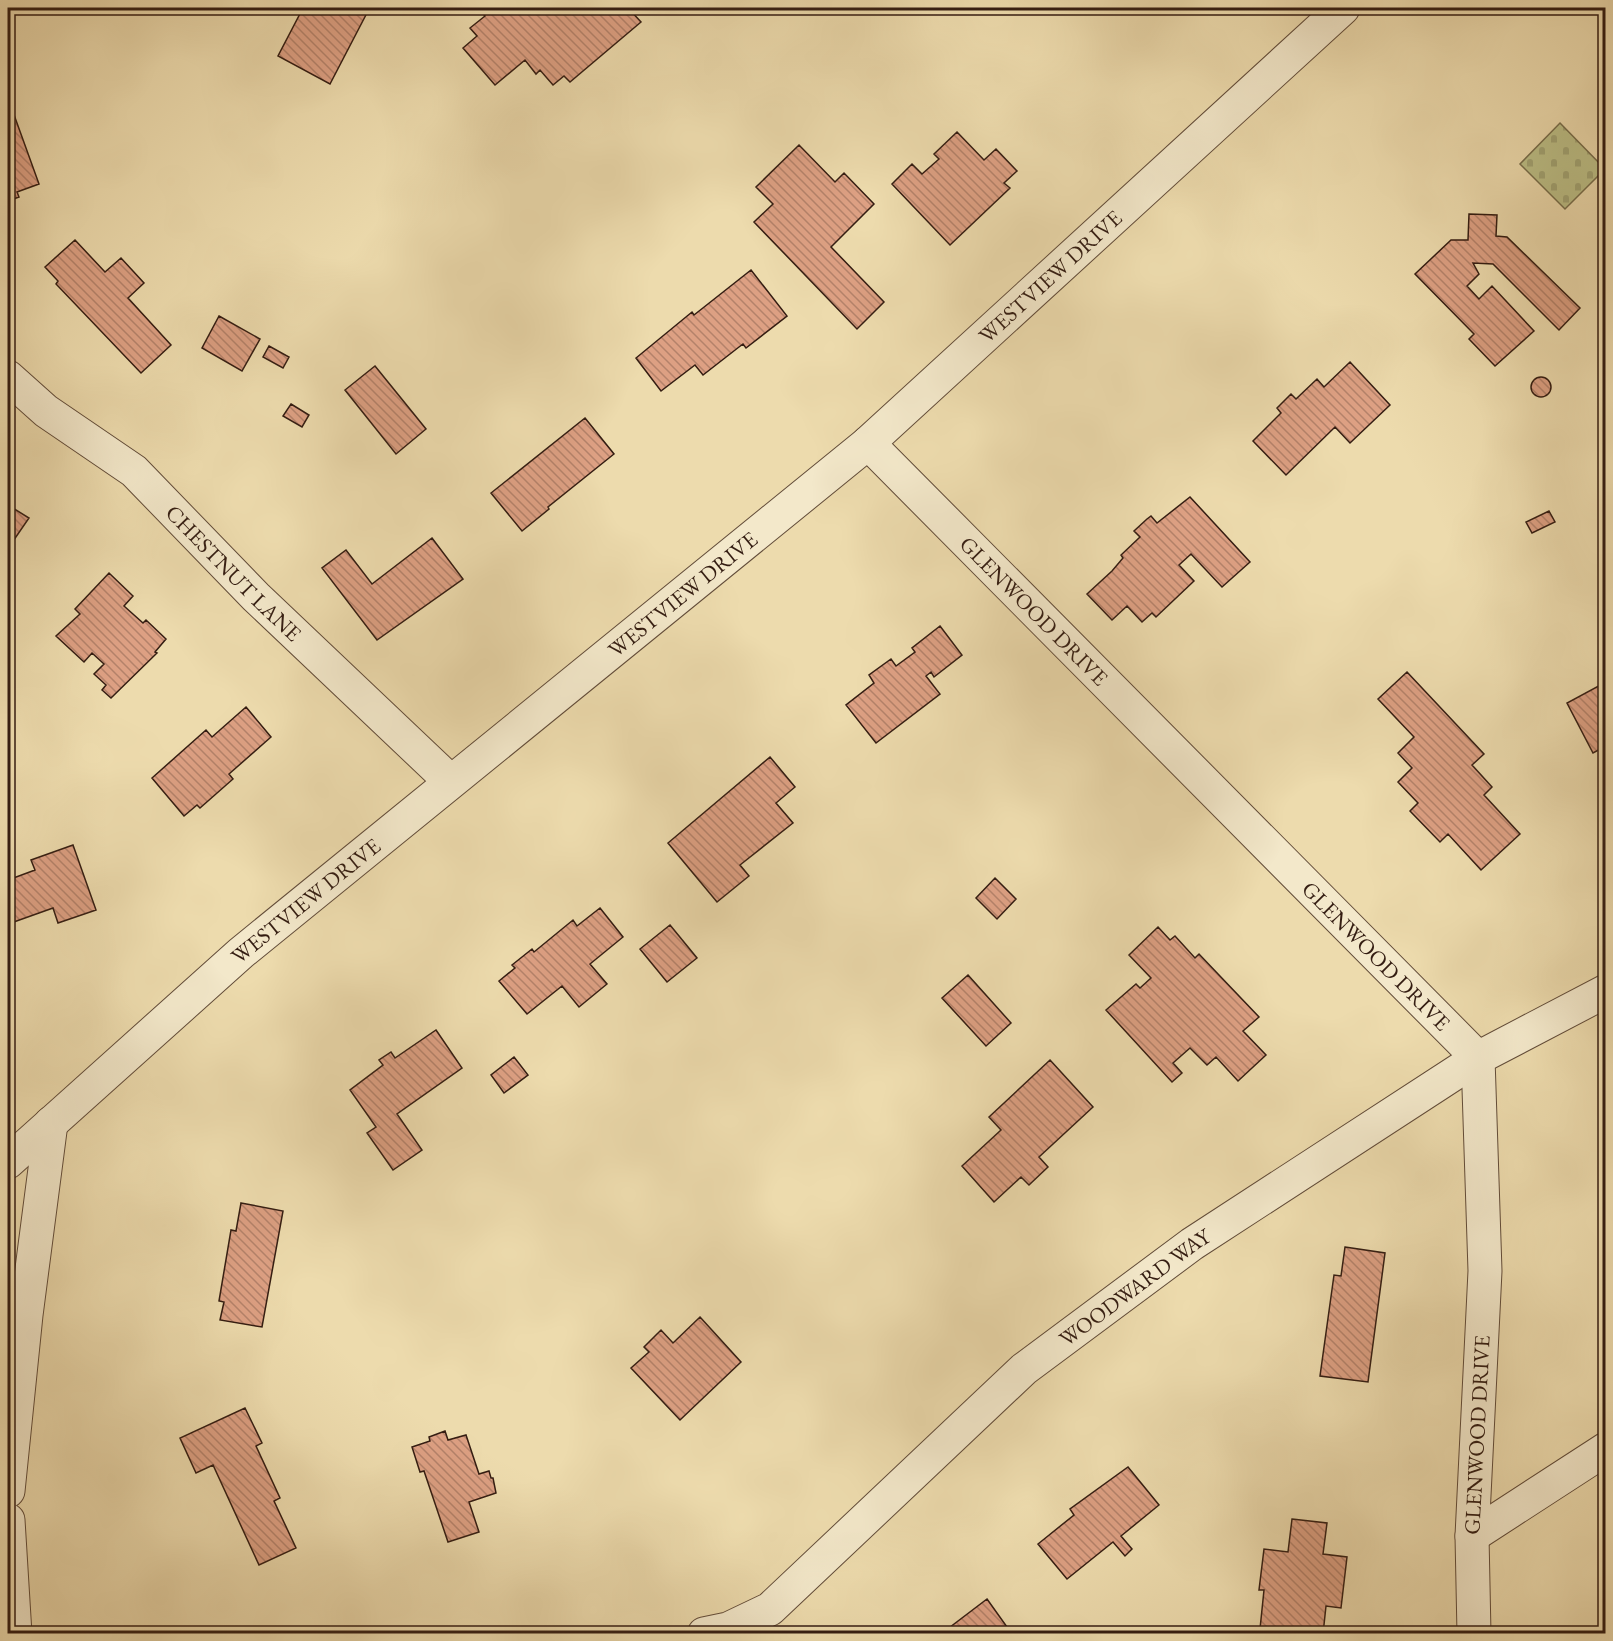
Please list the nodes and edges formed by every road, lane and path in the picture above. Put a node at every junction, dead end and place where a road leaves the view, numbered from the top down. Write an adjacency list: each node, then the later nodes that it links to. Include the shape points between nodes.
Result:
1 (1342, 8): 3 (street, WESTVIEW DRIVE)
2 (8, 378): 4 (street, CHESTNUT LANE, via 46,411 134,471 256,597)
3 (868, 443): 4 (street, WESTVIEW DRIVE); 6 (street, GLENWOOD DRIVE)
4 (450, 781): 7 (street, WESTVIEW DRIVE, via 241,953)
5 (1605, 991): 6 (street, WOODWARD WAY)
6 (1478, 1058): 12 (street, GLENWOOD DRIVE, via 1485,1270); 14 (street, WOODWARD WAY, via 1192,1244 1024,1369 770,1610 728,1629)
7 (51, 1123): 8 (street, WESTVIEW DRIVE); 10 (street)
8 (8, 1162)
9 (1605, 1449): 12 (street)
10 (8, 1491)
11 (8, 1520): 13 (street)
12 (1472, 1536): 15 (street, GLENWOOD DRIVE)
13 (15, 1634)
14 (704, 1634)
15 (1474, 1634)

